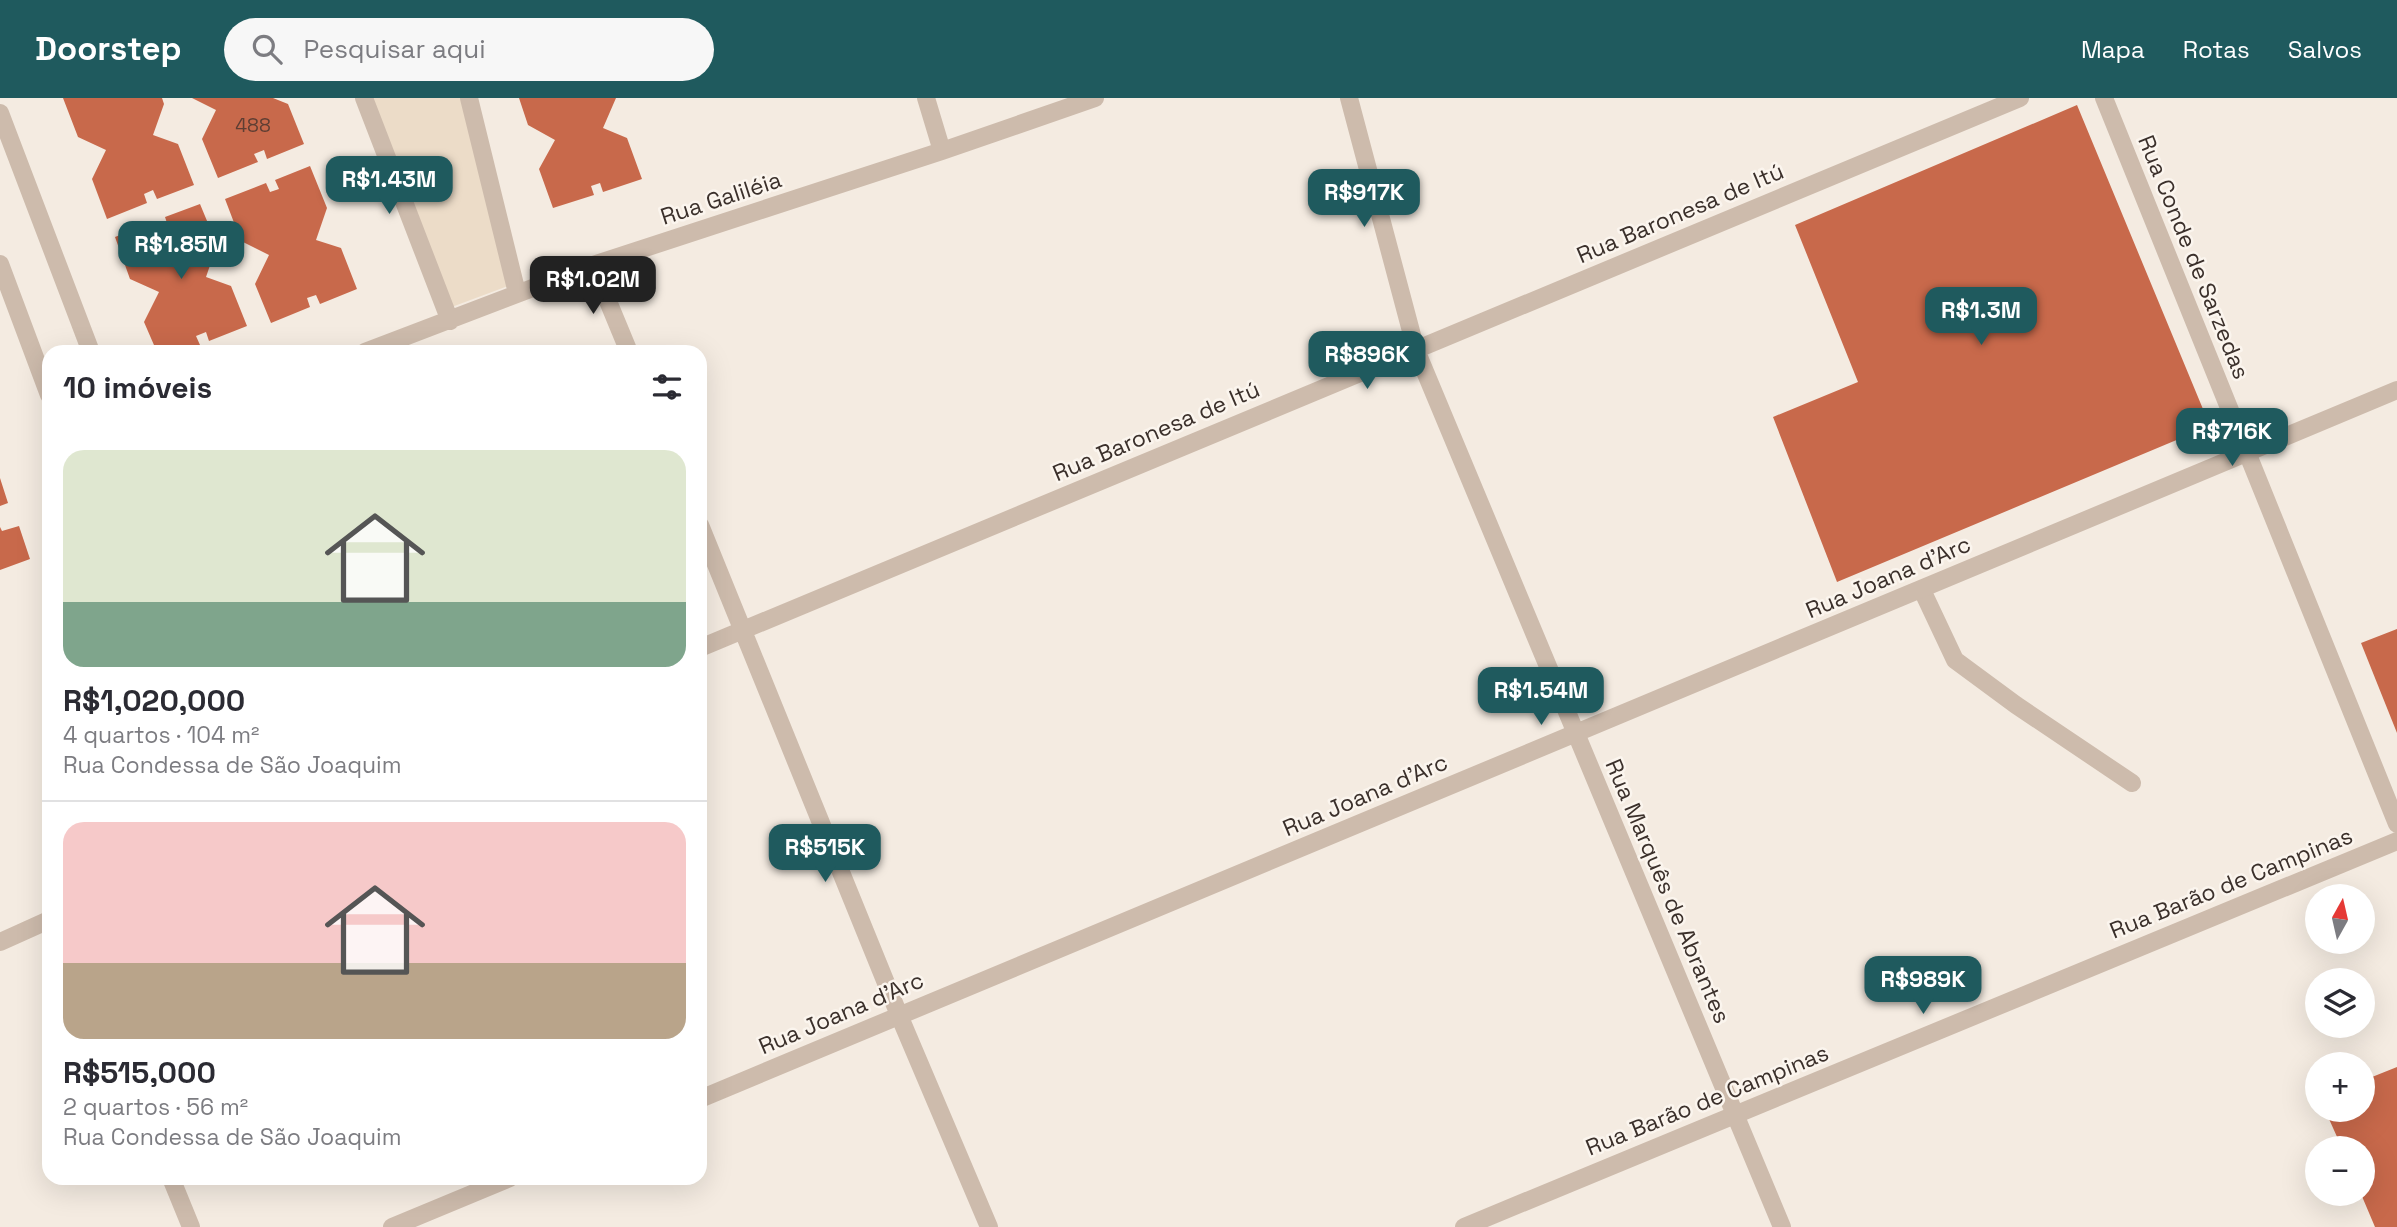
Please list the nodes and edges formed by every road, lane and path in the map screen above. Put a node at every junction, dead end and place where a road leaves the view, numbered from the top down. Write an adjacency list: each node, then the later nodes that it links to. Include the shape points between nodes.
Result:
1 (365, 98): 13 (street)
2 (469, 98): 12 (street)
3 (926, 98): 9 (street)
4 (1094, 98): 9 (street, Rua Galiléia)
5 (1349, 98): 17 (street, Rua Marquês de Abrantes)
6 (2020, 98): 17 (street, Rua Baronesa de Itú)
7 (2104, 98): 20 (street, Rua Conde de Sarzedas)
8 (0, 113): 14 (street)
9 (942, 151): 11 (street, Rua Galiléia)
10 (0, 264): 18 (street)
11 (593, 265): 12 (street, Rua Galiléia); 16 (street)
12 (517, 293): 13 (street, Rua Galiléia)
13 (450, 321): 15 (street, Rua Galiléia)
14 (88, 345)
15 (384, 345)
16 (626, 345)
17 (1416, 350): 23 (street, Rua Baronesa de Itú); 25 (street, Rua Marquês de Abrantes)
18 (42, 376)
19 (2397, 390): 20 (street, Rua Joana d'Arc)
20 (2247, 453): 22 (street, Rua Joana d'Arc); 27 (street, Rua Conde de Sarzedas)
21 (707, 541): 23 (street)
22 (1922, 590): 25 (street, Rua Joana d'Arc); 26 (street, via 1955,660)
23 (743, 630): 24 (street, Rua Baronesa de Itú); 31 (street)
24 (707, 645)
25 (1575, 734): 31 (street, Rua Joana d'Arc); 33 (street, Rua Marquês de Abrantes)
26 (2132, 783)
27 (2397, 824)
28 (2397, 841): 33 (street, Rua Barão de Campinas)
29 (42, 923): 30 (street)
30 (0, 942)
31 (900, 1015): 32 (street, Rua Joana d'Arc); 38 (street)
32 (707, 1095)
33 (1737, 1114): 39 (street, Rua Barão de Campinas); 40 (street, Rua Marquês de Abrantes)
34 (174, 1185): 36 (street)
35 (493, 1185): 37 (street)
36 (191, 1227)
37 (392, 1227)
38 (989, 1227)
39 (1464, 1227)
40 (1782, 1227)

